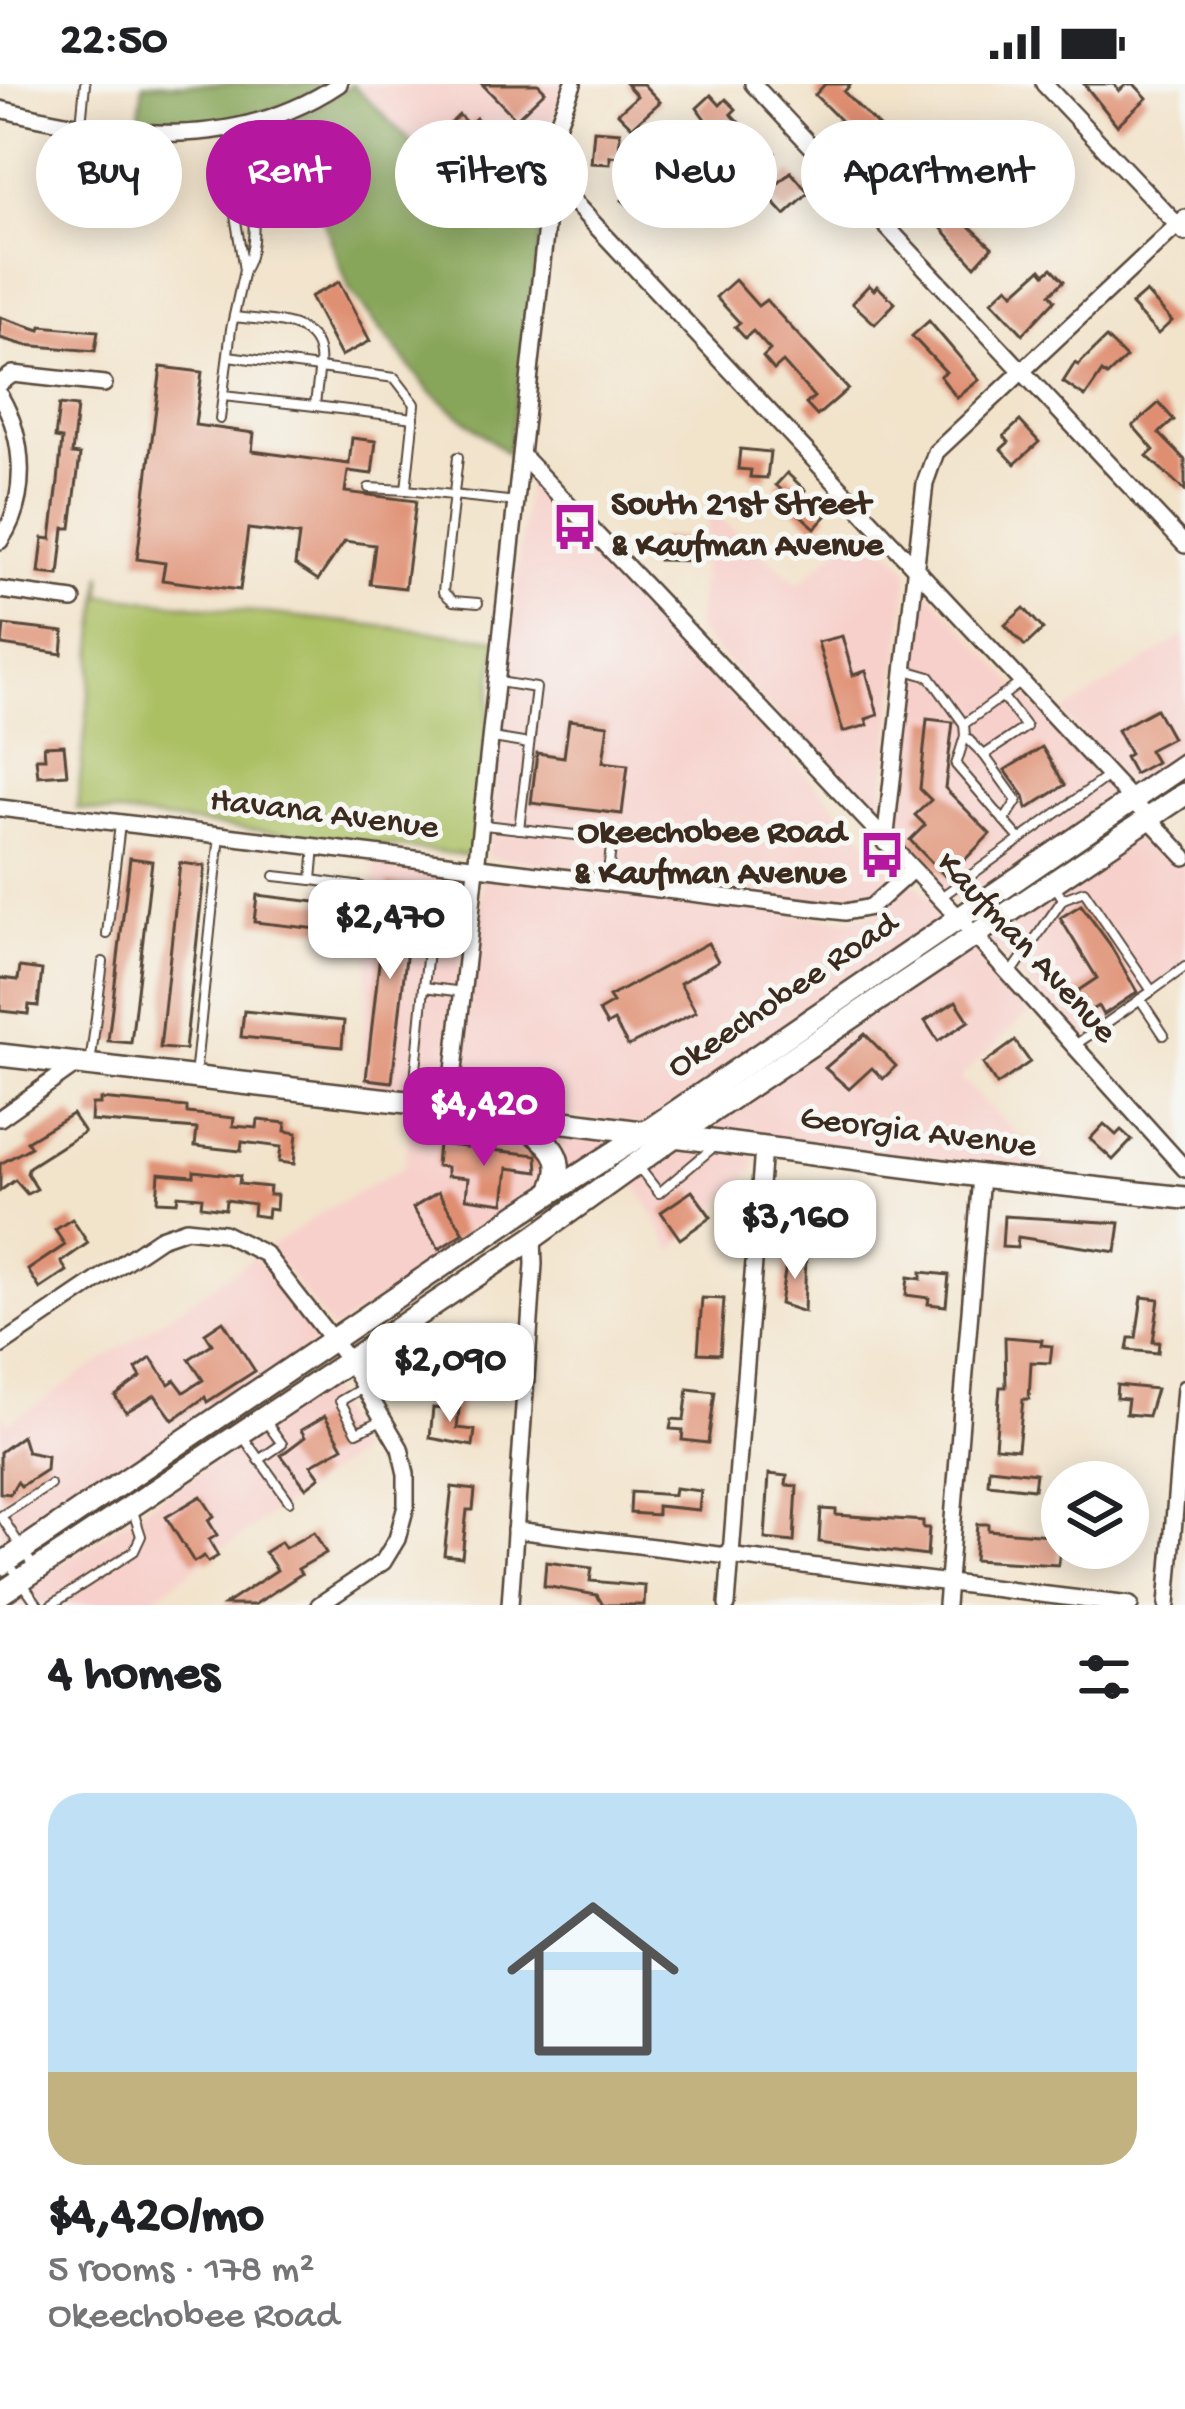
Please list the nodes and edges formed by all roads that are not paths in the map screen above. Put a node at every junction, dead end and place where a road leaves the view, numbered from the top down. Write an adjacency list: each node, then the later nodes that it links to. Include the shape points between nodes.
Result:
1 (85, 84): 8 (lane)
2 (339, 84): 9 (street)
3 (573, 84): 10 (street)
4 (753, 84): 20 (street)
5 (1044, 84): 12 (street)
6 (0, 109): 7 (street)
7 (55, 120)
8 (81, 120)
9 (271, 120)
10 (559, 120)
11 (588, 217): 36 (street)
12 (1182, 226): 20 (street)
13 (237, 228): 16 (lane)
14 (250, 228): 16 (lane)
15 (549, 228): 28 (street)
16 (244, 270): 17 (lane)
17 (234, 317): 18 (lane); 19 (lane, via 302,328 317,346)
18 (228, 356): 19 (lane); 24 (lane)
19 (318, 368): 25 (lane); 26 (lane, via 395,378 415,404)
20 (1022, 369): 35 (street); 36 (street, via 936,452)
21 (0, 383): 22 (street, via 13,374)
22 (104, 384)
23 (0, 396): 34 (street, via 14,420 21,477)
24 (223, 396): 25 (lane); 27 (lane)
25 (315, 406): 26 (lane)
26 (414, 418): 31 (lane)
27 (220, 419)
28 (524, 457): 33 (street); 60 (street, Kaufman Avenue)
29 (458, 458): 32 (lane)
30 (369, 488): 31 (lane)
31 (406, 490): 32 (lane)
32 (454, 495): 33 (lane); 39 (lane, via 442,592)
33 (518, 502): 42 (street)
34 (0, 541)
35 (1185, 544)
36 (916, 566): 40 (street); 41 (street)
37 (0, 590): 38 (street)
38 (73, 600)
39 (478, 603)
40 (904, 670): 44 (lane, via 930,677); 60 (street)
41 (1023, 681): 43 (lane); 50 (street)
42 (499, 682): 46 (street); 47 (lane, via 536,688)
43 (1002, 696): 44 (lane); 48 (lane, via 1026,728)
44 (964, 724): 45 (lane)
45 (964, 736): 48 (lane); 54 (lane, via 956,765)
46 (493, 738): 47 (lane); 56 (street)
47 (529, 744): 57 (lane)
48 (984, 755): 54 (lane, via 1017,800)
49 (1185, 764): 53 (main road, Okeechobee Road)
50 (1109, 775): 53 (street); 59 (lane)
51 (1185, 794): 53 (main road, Okeechobee Road)
52 (0, 808): 55 (street, Havana Avenue)
53 (1141, 809): 63 (street); 66 (main road, Okeechobee Road); 71 (main road, Okeechobee Road)
54 (1004, 821): 59 (lane)
55 (120, 822): 58 (street, Havana Avenue); 75 (lane)
56 (484, 826): 57 (lane); 64 (street)
57 (519, 829): 69 (lane, via 612,838)
58 (220, 834): 61 (street, Havana Avenue); 88 (lane)
59 (1020, 839): 62 (lane)
60 (885, 843): 65 (street, Kaufman Avenue)
61 (315, 845): 64 (street, Havana Avenue); 68 (lane)
62 (1008, 848): 66 (lane); 73 (lane)
63 (1185, 857)
64 (479, 864): 69 (street, Havana Avenue); 82 (street)
65 (912, 870): 69 (street, Havana Avenue, via 871,907 845,912); 73 (street, Kaufman Avenue)
66 (1026, 870): 74 (main road, Okeechobee Road)
67 (275, 876): 68 (lane)
68 (312, 880): 70 (lane)
69 (607, 881)
70 (362, 887)
71 (1058, 890): 76 (main road, Okeechobee Road); 79 (lane); 81 (lane, via 1084,891)
72 (434, 896): 80 (lane)
73 (940, 898): 74 (street, Kaufman Avenue)
74 (959, 918): 76 (street, Kaufman Avenue); 94 (main road, Okeechobee Road)
75 (107, 934)
76 (974, 936): 79 (street, Kaufman Avenue); 90 (main road, Okeechobee Road)
77 (103, 962): 87 (lane)
78 (1185, 967): 81 (lane)
79 (1010, 975): 85 (street, Kaufman Avenue)
80 (424, 987): 82 (lane); 89 (lane)
81 (1152, 991): 83 (lane)
82 (465, 992): 91 (street)
83 (1140, 1000): 84 (lane); 85 (lane)
84 (1164, 1035)
85 (1074, 1046): 99 (street, Kaufman Avenue)
86 (0, 1055): 87 (main road, Georgia Avenue)
87 (82, 1066): 88 (main road, Georgia Avenue); 93 (street)
88 (195, 1078): 91 (main road, Georgia Avenue)
89 (415, 1080)
90 (722, 1104): 95 (main road, Okeechobee Road); 97 (main road, via 724,1134)
91 (450, 1107): 92 (main road, Georgia Avenue)
92 (512, 1116): 94 (main road, Georgia Avenue); 101 (main road, via 556,1153 559,1179)
93 (0, 1118)
94 (643, 1134): 95 (main road, Georgia Avenue); 101 (main road, Okeechobee Road)
95 (670, 1139): 96 (main road, Georgia Avenue); 98 (main road, Okeechobee Road)
96 (717, 1144): 97 (main road, Georgia Avenue); 98 (lane, via 659,1193)
97 (754, 1148): 100 (main road, Georgia Avenue); 118 (street)
98 (636, 1164): 103 (main road, Okeechobee Road)
99 (1185, 1169)
100 (981, 1177): 102 (main road, Georgia Avenue); 121 (street)
101 (551, 1192): 104 (main road, Okeechobee Road)
102 (1185, 1198)
103 (533, 1238): 106 (main road, Okeechobee Road); 117 (street)
104 (330, 1342): 105 (street, via 265,1254 223,1233 186,1229 160,1238); 106 (street); 119 (main road, Okeechobee Road)
105 (0, 1346)
106 (348, 1360): 107 (street); 109 (main road, Okeechobee Road)
107 (364, 1387): 110 (street); 110 (lane, via 340,1401 357,1432)
108 (1185, 1388): 130 (street)
109 (262, 1418): 111 (main road, Okeechobee Road); 112 (lane, via 282,1444)
110 (384, 1419): 125 (street, via 406,1474 397,1539 383,1562)
111 (240, 1433): 112 (lane); 115 (main road, Okeechobee Road)
112 (259, 1460): 114 (lane)
113 (50, 1485): 116 (lane)
114 (289, 1501)
115 (131, 1506): 120 (main road, Okeechobee Road); 124 (lane, via 141,1536 134,1551)
116 (1, 1516): 119 (lane)
117 (515, 1529): 118 (street); 126 (street)
118 (730, 1556): 121 (street); 127 (street)
119 (10, 1558): 120 (lane); 120 (lane)
120 (28, 1575): 122 (main road, Okeechobee Road); 123 (lane)
121 (947, 1585): 128 (street); 129 (street)
122 (0, 1594)
123 (38, 1605)
124 (51, 1605)
125 (319, 1605)
126 (510, 1605)
127 (727, 1605)
128 (946, 1605)
129 (1130, 1605)
130 (1167, 1605)

